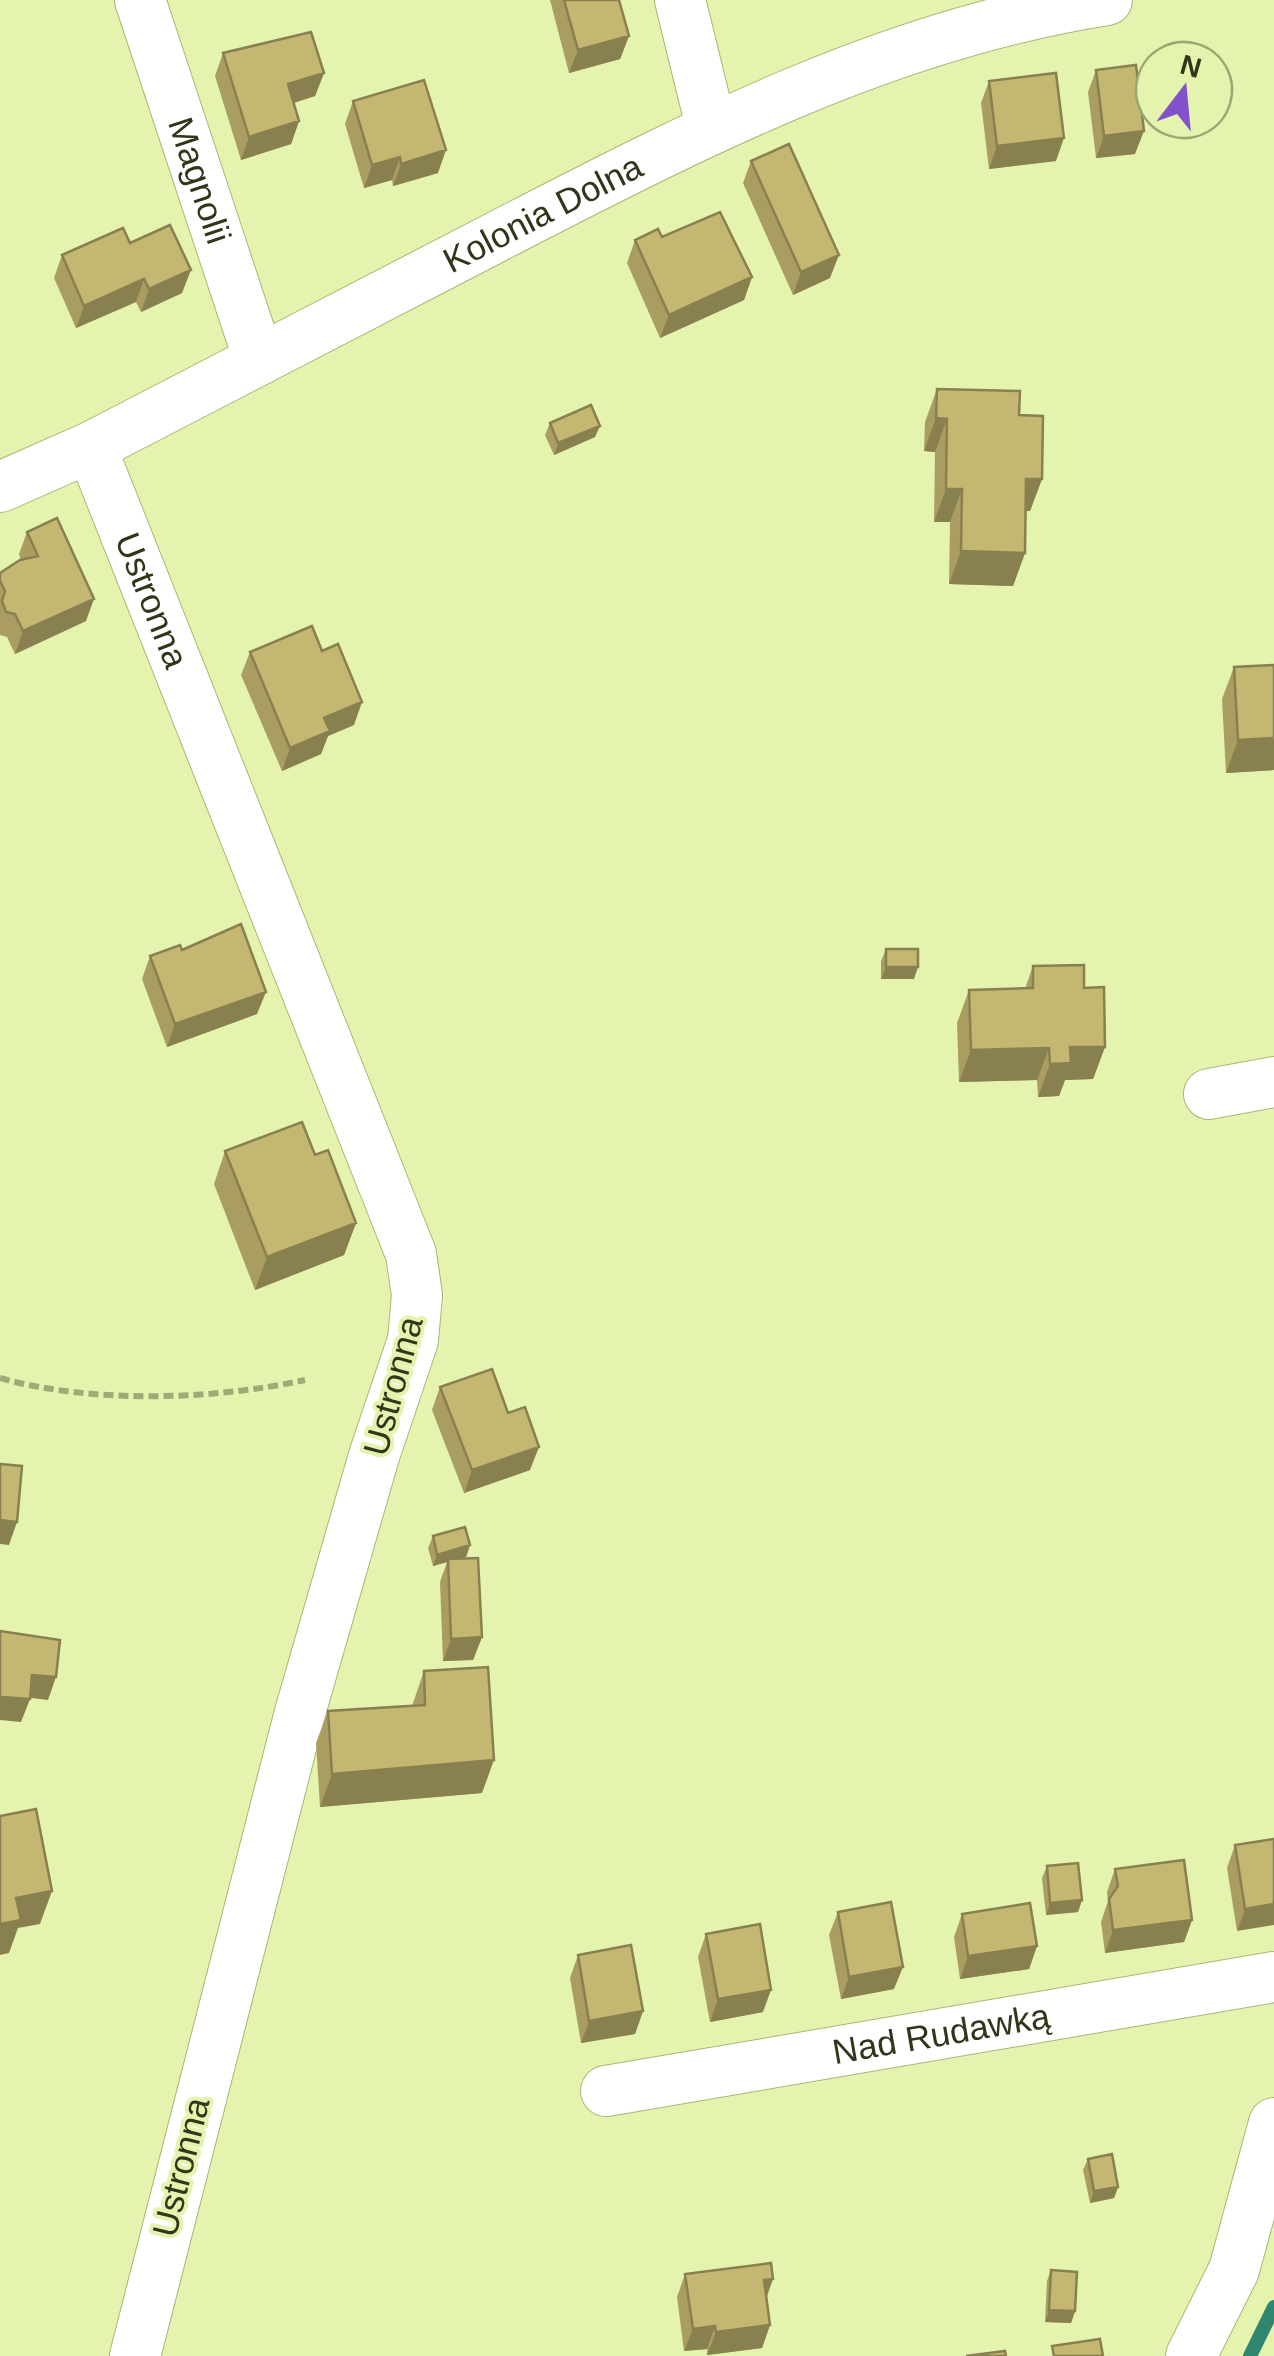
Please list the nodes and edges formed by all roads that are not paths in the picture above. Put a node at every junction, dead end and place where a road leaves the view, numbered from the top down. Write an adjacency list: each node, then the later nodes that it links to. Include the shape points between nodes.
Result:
1 (140, 0): 5 (street, Magnolii)
2 (680, 0): 4 (street)
3 (1107, 0): 4 (street, Kolonia Dolna, via 922,42)
4 (711, 126): 5 (street, Kolonia Dolna)
5 (259, 360): 6 (street, Kolonia Dolna)
6 (91, 446): 7 (street, Kolonia Dolna); 13 (street, Ustronna, via 411,1254 417,1295 413,1340 300,1716)
7 (0, 487)
8 (1274, 1082): 9 (street)
9 (1209, 1094)
10 (1274, 1976): 11 (street, Nad Rudawką)
11 (606, 2090)
12 (1274, 2123): 14 (street, via 1234,2270)
13 (134, 2356)
14 (1191, 2356)

